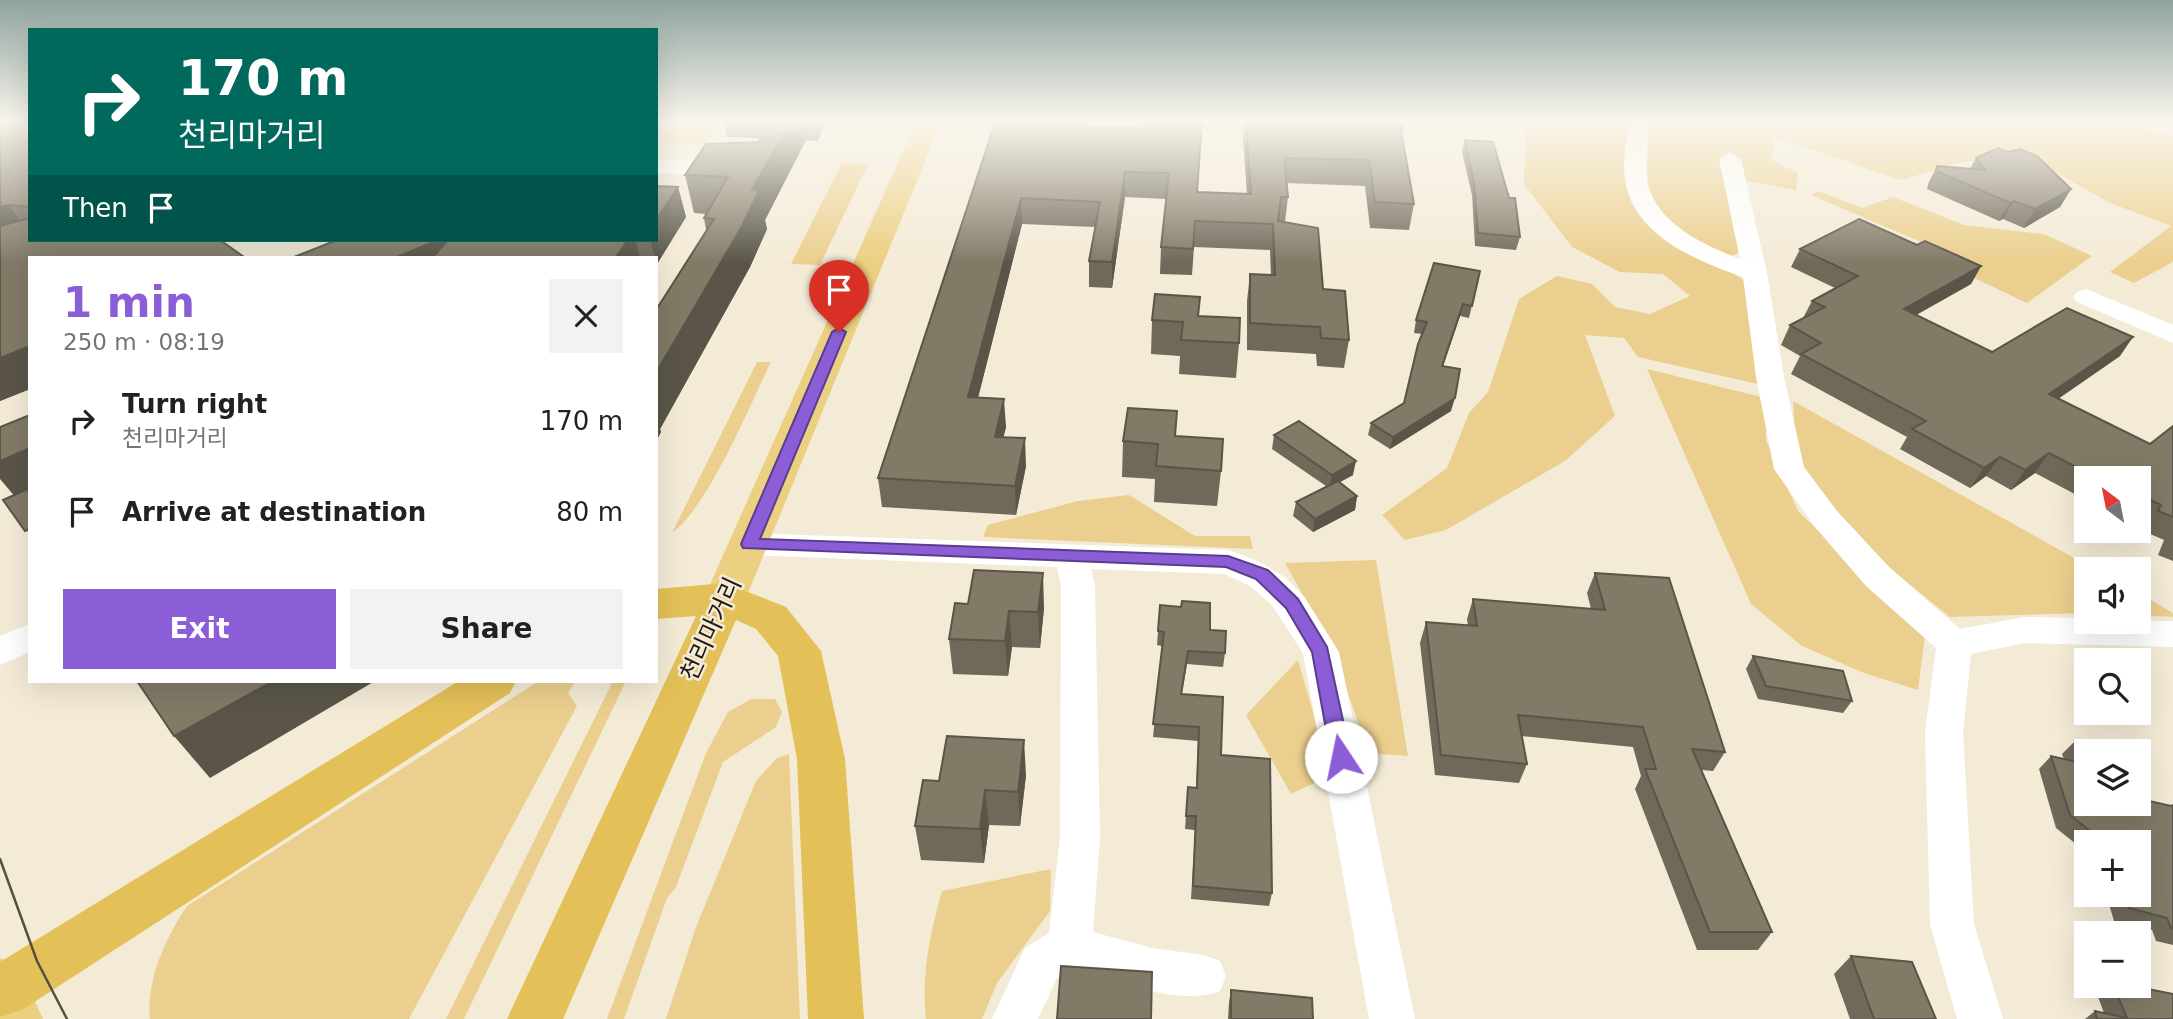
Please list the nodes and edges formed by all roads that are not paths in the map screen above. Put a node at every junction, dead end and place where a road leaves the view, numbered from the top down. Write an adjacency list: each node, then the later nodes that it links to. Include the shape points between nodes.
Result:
1 (661, 168): 5 (street, via 685,176)
2 (908, 168): 9 (main road, 천리마거리)
3 (1637, 168): 6 (street, via 1636,183 1647,209 1677,237 1719,262)
4 (1732, 168): 6 (street)
5 (760, 169)
6 (1755, 274): 15 (street, via 1789,469 1878,577)
7 (2086, 297): 8 (street)
8 (2173, 335)
9 (749, 544): 10 (street); 11 (main road, 천리마거리)
10 (1071, 554): 18 (street, via 1078,586 1080,836); 24 (street, via 1228,562 1262,575 1292,604 1321,652)
11 (725, 598): 12 (highway); 21 (highway, 천리마거리); 22 (highway, via 771,618 799,651 821,759)
12 (658, 604)
13 (2173, 634): 15 (street, via 2025,630)
14 (28, 638): 16 (street)
15 (1954, 644): 25 (street, via 1944,733 1952,924)
16 (0, 651)
17 (491, 683): 20 (highway)
18 (1070, 944): 19 (street, via 1112,962); 23 (street, via 1041,963)
19 (1203, 976)
20 (6, 998)
21 (535, 1019)
22 (836, 1019)
23 (1015, 1019)
24 (1392, 1019)
25 (1980, 1019)

